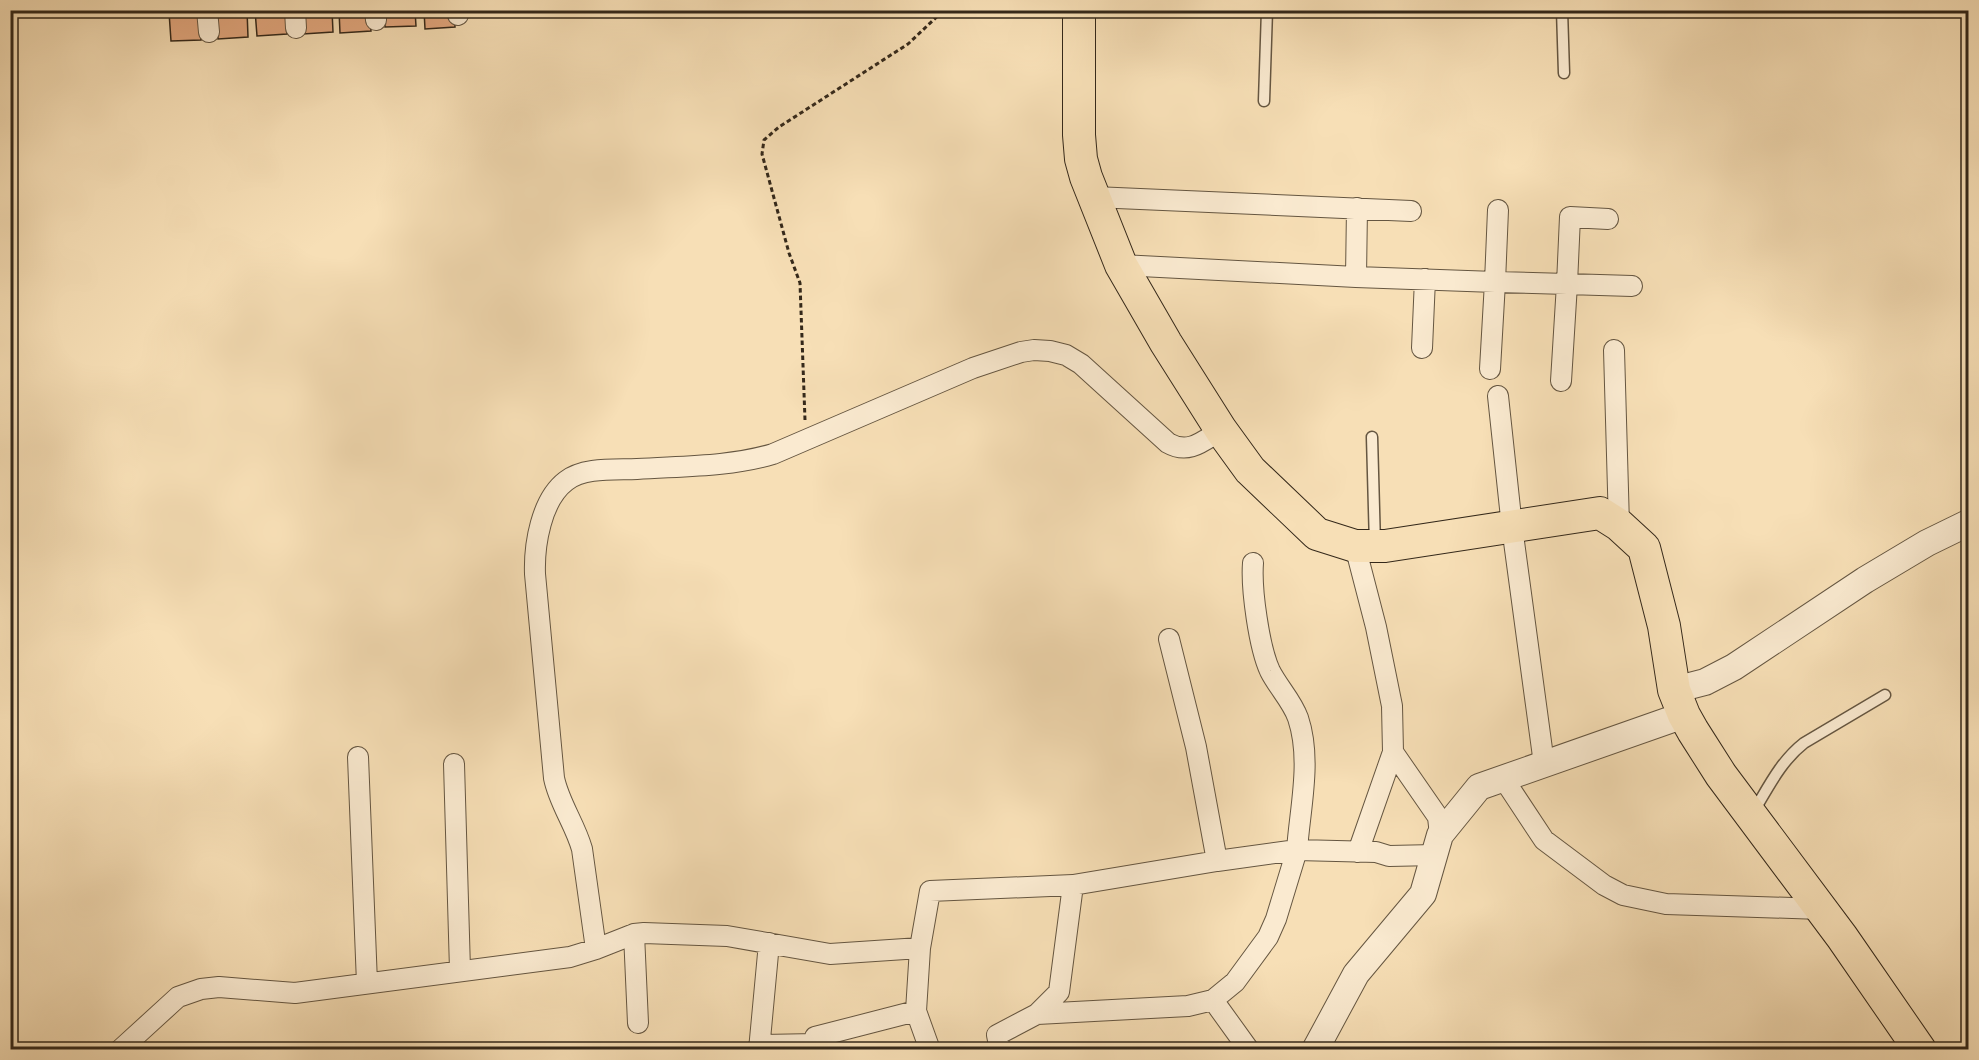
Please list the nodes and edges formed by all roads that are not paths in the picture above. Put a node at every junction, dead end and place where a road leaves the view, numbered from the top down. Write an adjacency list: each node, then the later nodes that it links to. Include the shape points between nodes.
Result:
1 (207, 10): 6 (street)
2 (1071, 10): 7 (main road)
3 (1078, 10): 7 (main road)
4 (1267, 10): 9 (lane)
5 (1562, 10): 8 (lane)
6 (209, 32)
7 (1079, 49): 10 (main road, via 1079,135)
8 (1564, 73)
9 (1264, 101)
10 (1094, 197): 11 (street); 15 (main road)
11 (1357, 208): 13 (street); 16 (street)
12 (1498, 210): 18 (street)
13 (1411, 211)
14 (1608, 219): 19 (street, via 1570,217)
15 (1121, 265): 16 (street); 26 (main road)
16 (1356, 277): 17 (street)
17 (1425, 279): 18 (street); 21 (street)
18 (1495, 282): 19 (street); 23 (street)
19 (1567, 284): 20 (street); 24 (street)
20 (1632, 286)
21 (1422, 348)
22 (1614, 350): 29 (street)
23 (1490, 369)
24 (1561, 381)
25 (1498, 396): 30 (street)
26 (1221, 430): 31 (main road, via 1250,470 1317,534); 51 (street, via 1194,447 1176,448 1081,364 1066,354 1034,350 973,368 773,454 745,461 592,471 567,480 557,489 539,528 535,574 557,791 582,849)
27 (1372, 437): 31 (lane)
28 (1968, 523): 35 (street, via 1865,580 1705,682)
29 (1619, 525): 30 (main road, via 1600,513); 35 (main road, via 1644,548)
30 (1512, 526): 31 (main road); 39 (street)
31 (1365, 546): 36 (street, via 1392,706)
32 (1253, 563): 43 (street, via 1261,639 1270,669 1298,718 1305,758)
33 (1169, 639): 45 (street, via 1196,747)
34 (1885, 695): 41 (lane, via 1794,751)
35 (1684, 712): 39 (street); 41 (main road, via 1721,775)
36 (1393, 752): 42 (street, via 1438,817); 44 (street)
37 (358, 757): 53 (street)
38 (454, 764): 52 (street)
39 (1544, 764): 40 (street)
40 (1503, 778): 42 (street, via 1479,787); 47 (street, via 1544,840 1623,895 1666,904)
41 (1751, 815): 47 (main road)
42 (1437, 845): 44 (street, via 1389,856); 63 (street, via 1423,894 1356,974)
43 (1297, 850): 44 (street); 45 (street); 54 (street, via 1268,937 1235,982)
44 (1358, 852)
45 (1217, 861): 46 (street)
46 (1073, 885): 50 (street, via 930,891); 56 (street, via 1059,992)
47 (1821, 909): 64 (main road)
48 (634, 934): 49 (street, via 727,936); 51 (street); 57 (street)
49 (769, 944): 50 (street, via 830,954); 58 (street)
50 (920, 948): 55 (street)
51 (596, 950): 52 (street, via 570,957)
52 (460, 970): 53 (street)
53 (367, 983): 59 (street, via 295,993 219,987 190,992 172,1002)
54 (1213, 1000): 56 (street, via 1188,1006); 62 (street)
55 (916, 1011): 58 (street, via 815,1040); 60 (street)
56 (1037, 1014): 61 (street, via 997,1035)
57 (638, 1023)
58 (759, 1047)
59 (120, 1050)
60 (930, 1050)
61 (1000, 1050)
62 (1249, 1050)
63 (1315, 1050)
64 (1920, 1050)

